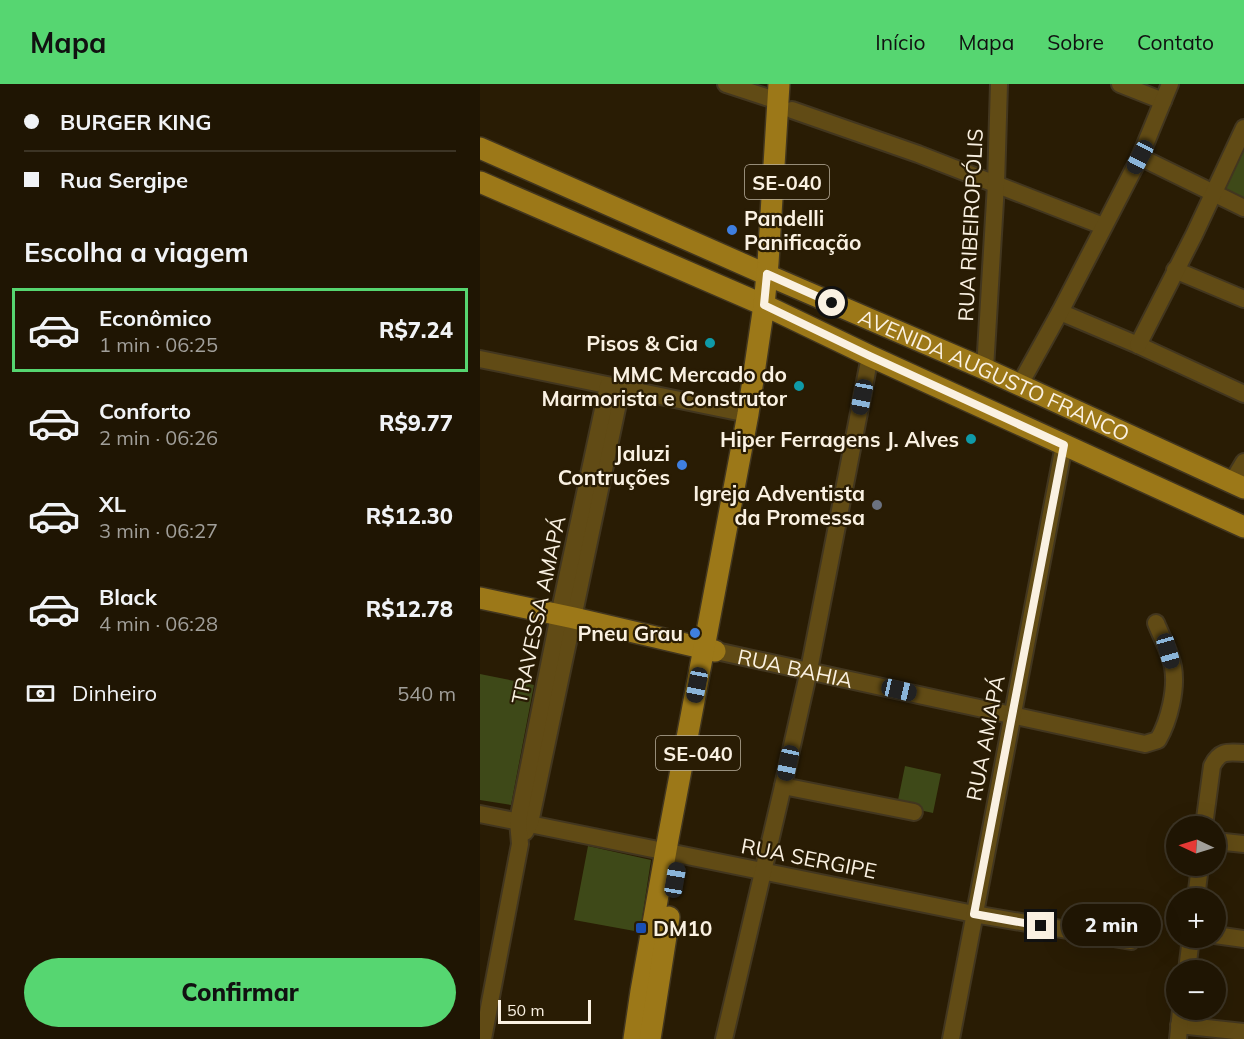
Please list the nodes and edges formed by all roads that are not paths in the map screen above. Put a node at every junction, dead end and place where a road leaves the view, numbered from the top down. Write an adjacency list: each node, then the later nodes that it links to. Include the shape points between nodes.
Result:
1 (726, 84): 6 (street)
2 (793, 84): 6 (main road, SE-040)
3 (999, 84): 12 (street, RUA RIBEIROPÓLIS)
4 (1120, 84): 7 (street)
5 (1170, 84): 7 (street)
6 (783, 98): 12 (street); 17 (main road, SE-040)
7 (1163, 101): 10 (street)
8 (1244, 128): 13 (street)
9 (480, 148): 17 (main road, AVENIDA AUGUSTO FRANCO)
10 (1140, 157): 13 (street); 15 (street)
11 (480, 182): 19 (main road, AVENIDA AUGUSTO FRANCO)
12 (996, 184): 15 (street); 24 (street, RUA RIBEIROPÓLIS)
13 (1214, 194): 14 (street); 16 (street)
14 (1244, 208)
15 (1103, 226): 20 (street)
16 (1175, 270): 18 (street); 21 (street)
17 (774, 278): 19 (main road, SE-040); 24 (main road, AVENIDA AUGUSTO FRANCO)
18 (1244, 299)
19 (771, 308): 22 (main road, AVENIDA AUGUSTO FRANCO); 28 (main road, SE-040); 36 (main road, SE-040, via 739,530)
20 (1060, 312): 21 (street); 25 (street)
21 (1138, 345): 27 (street)
22 (870, 356): 29 (main road, AVENIDA AUGUSTO FRANCO); 37 (street)
23 (480, 359): 26 (street)
24 (985, 369): 25 (main road, AVENIDA AUGUSTO FRANCO)
25 (1019, 386): 31 (main road, AVENIDA AUGUSTO FRANCO)
26 (614, 387): 28 (street); 34 (street, TRAVESSA AMAPÁ)
27 (1244, 394)
28 (747, 414): 36 (main road, SE-040)
29 (1064, 445): 32 (main road, AVENIDA AUGUSTO FRANCO); 38 (street, RUA AMAPÁ)
30 (1244, 462): 31 (street)
31 (1238, 485)
32 (1244, 527)
33 (480, 598): 34 (main road, RUA BAHIA)
34 (567, 616): 36 (main road, RUA BAHIA); 44 (street, TRAVESSA AMAPÁ)
35 (1156, 623): 38 (street, RUA BAHIA, via 1173,668 1170,706 1158,740 1144,744)
36 (710, 650): 37 (street, RUA BAHIA); 47 (main road, SE-040)
37 (808, 670): 38 (street, RUA BAHIA); 40 (street)
38 (1012, 716): 49 (street, RUA AMAPÁ)
39 (1237, 753): 43 (street, via 1221,754 1212,766)
40 (783, 786): 41 (street); 48 (street)
41 (914, 812)
42 (480, 814): 44 (street, RUA SERGIPE)
43 (1205, 816)
44 (524, 822): 47 (street, RUA SERGIPE); 55 (street, TRAVESSA AMAPÁ)
45 (1226, 842): 46 (street)
46 (1244, 844)
47 (673, 853): 48 (street, RUA SERGIPE); 56 (main road, SE-040); 57 (main road, SE-040)
48 (762, 872): 49 (street, RUA SERGIPE); 58 (street)
49 (974, 914): 52 (street, RUA SERGIPE); 59 (street, RUA AMAPÁ)
50 (1226, 937): 51 (street)
51 (1244, 939)
52 (1131, 941)
53 (1180, 1025): 54 (street)
54 (1244, 1032)
55 (483, 1039)
56 (634, 1039)
57 (650, 1039)
58 (724, 1039)
59 (951, 1039)

